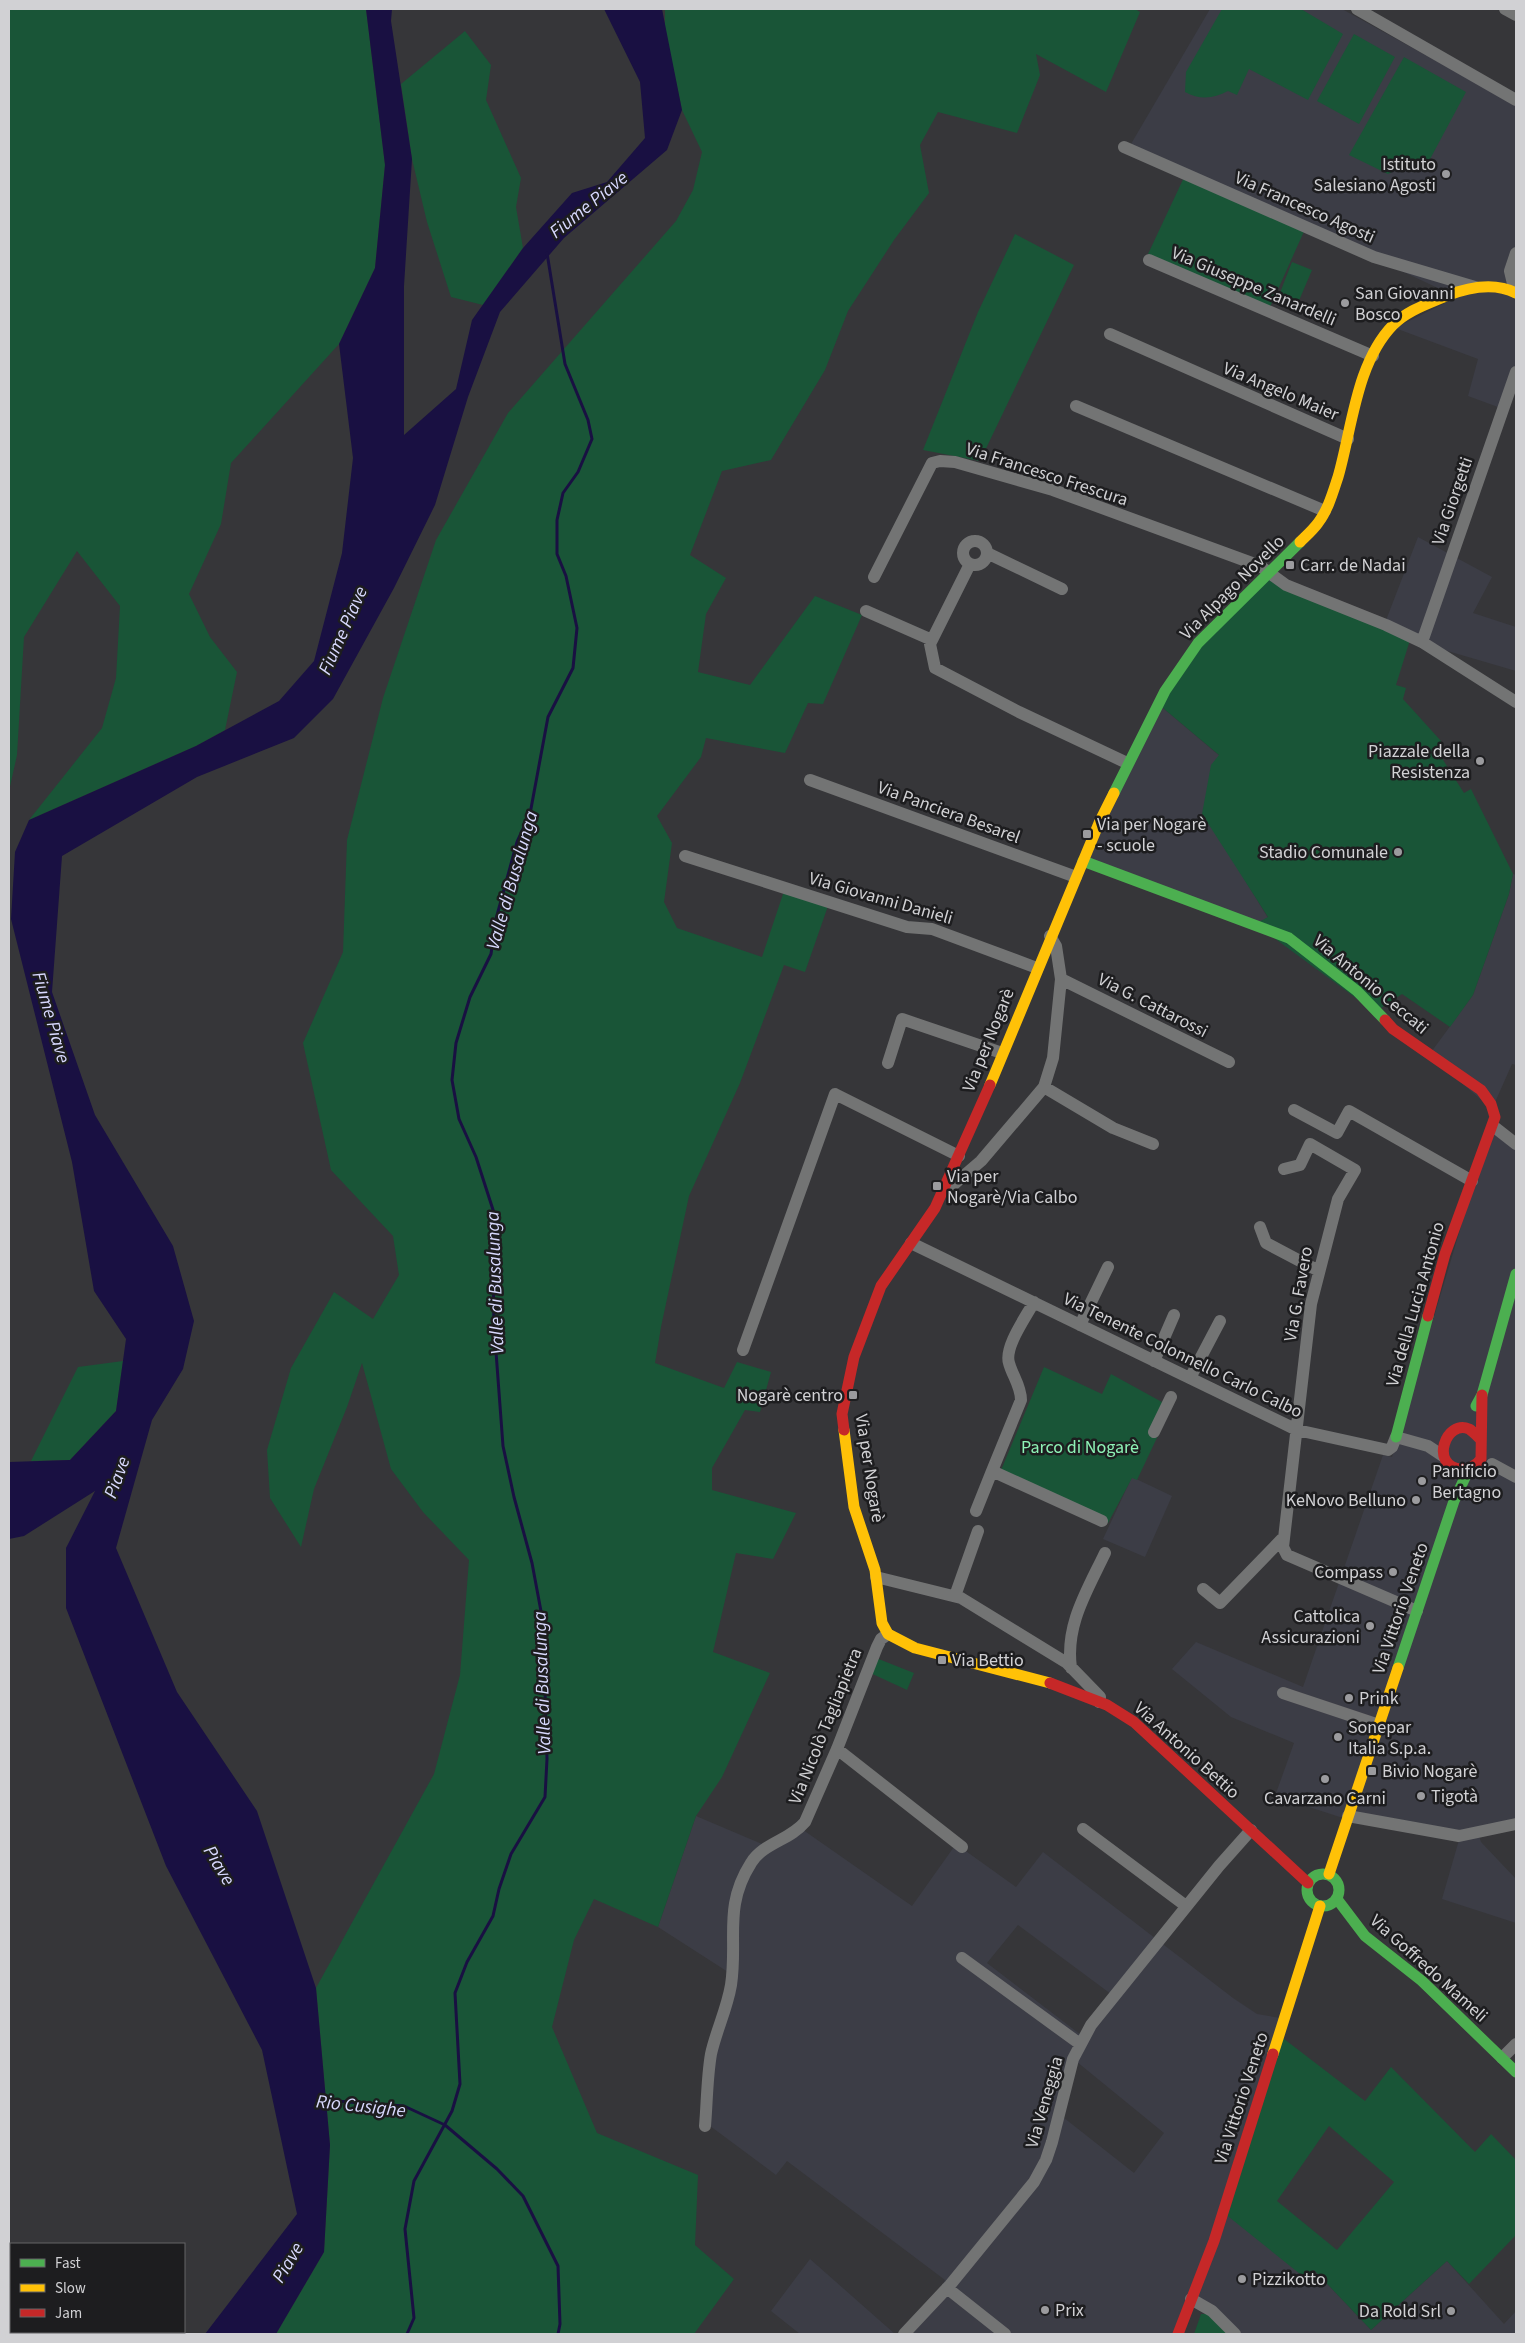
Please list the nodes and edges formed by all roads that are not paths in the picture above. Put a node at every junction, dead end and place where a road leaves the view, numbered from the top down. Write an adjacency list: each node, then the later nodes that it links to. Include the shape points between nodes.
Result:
1 (1357, 9): 4 (street)
2 (1505, 9): 3 (street)
3 (1516, 15)
4 (1516, 100)
5 (1124, 147): 8 (street, Via Francesco Agosti, via 1374,257)
6 (1514, 258): 8 (street); 9 (street, via 1510,277)
7 (1149, 260): 11 (street, Via Giuseppe Zanardelli)
8 (1489, 286): 9 (street); 11 (street, Via Alpago Novello, via 1437,299 1413,310 1394,324)
9 (1516, 293)
10 (1110, 334): 14 (street, Via Angelo Maier)
11 (1373, 356): 14 (street, Via Alpago Novello, via 1357,396)
12 (1516, 372): 23 (street, Via Giorgetti)
13 (1076, 406): 15 (street)
14 (1348, 439): 15 (street, Via Alpago Novello)
15 (1325, 511): 18 (street, Via Alpago Novello, via 1312,530)
16 (987, 553): 17 (street, via 981,563); 17 (street, via 980,542 968,543 963,554); 20 (street)
17 (970, 564): 22 (street)
18 (1270, 572): 19 (street, Via Francesco Frescura, via 1053,490 955,462 940,461 932,463); 23 (street, Via Francesco Frescura, via 1286,585 1386,624); 25 (street, Via Alpago Novello, via 1198,643 1165,692)
19 (874, 578)
20 (1062, 589)
21 (866, 611): 22 (street)
22 (932, 640): 25 (street, via 935,668)
23 (1422, 642): 24 (street)
24 (1516, 702)
25 (1127, 763): 27 (street, Via Alpago Novello)
26 (810, 780): 30 (street, Via Panciera Besarel)
27 (1099, 823): 29 (street, Via per Nogarè)
28 (686, 856): 32 (street, Via Giovanni Danieli, via 907,927 932,928)
29 (1083, 861): 30 (street, Via per Nogarè); 39 (street, Via Antonio Ceccati, via 1289,938 1357,991 1393,1029 1481,1090 1494,1111)
30 (1076, 877): 31 (street, Via per Nogarè)
31 (1050, 936): 32 (street, Via per Nogarè); 33 (street, via 1056,946)
32 (1037, 968): 34 (street, Via per Nogarè)
33 (1062, 979): 36 (street, Via G. Cattarossi); 37 (street, via 1053,1058)
34 (1002, 1053): 35 (street, via 902,1019); 42 (street, Via per Nogarè)
35 (888, 1062)
36 (1229, 1062)
37 (1044, 1087): 40 (street, via 1113,1128); 45 (street, via 981,1161 953,1185)
38 (1294, 1110): 44 (street, via 1337,1132 1349,1111)
39 (1493, 1126): 41 (street); 44 (street, Via della Lucia Antonio)
40 (1153, 1144)
41 (1516, 1144)
42 (959, 1156): 45 (street, Via per Nogarè); 55 (street, via 835,1094)
43 (1284, 1169): 49 (street, Via G. Favero, via 1300,1164 1310,1144 1356,1170 1338,1199)
44 (1472, 1181): 63 (street, Via della Lucia Antonio, via 1445,1254)
45 (945, 1186): 47 (street, Via per Nogarè, via 935,1208)
46 (1260, 1228): 49 (street, via 1266,1242)
47 (911, 1243): 51 (street, Via Tenente Colonnello Carlo Calbo); 78 (street, Via per Nogarè, via 881,1286 854,1357 842,1414 854,1507)
48 (1108, 1267): 54 (street)
49 (1319, 1271): 61 (street, Via G. Favero, via 1311,1304)
50 (1516, 1274): 58 (street, Via Vittorio Veneto)
51 (1034, 1302): 54 (street, Via Tenente Colonnello Carlo Calbo); 70 (street, via 1008,1353 1021,1400)
52 (1174, 1316): 56 (street)
53 (1220, 1321): 57 (street)
54 (1080, 1325): 56 (street, Via Tenente Colonnello Carlo Calbo)
55 (743, 1350)
56 (1154, 1361): 57 (street, Via Tenente Colonnello Carlo Calbo)
57 (1190, 1378): 61 (street, Via Tenente Colonnello Carlo Calbo)
58 (1482, 1395): 60 (street, Via Vittorio Veneto); 64 (street, Via Vittorio Veneto)
59 (1171, 1397): 62 (street)
60 (1458, 1429): 64 (street, via 1471,1430); 65 (street, Via Vittorio Veneto)
61 (1297, 1430): 63 (street, Via Tenente Colonnello Carlo Calbo, via 1388,1450); 76 (street, Via G. Favero)
62 (1154, 1432)
63 (1396, 1437): 66 (street)
64 (1481, 1440): 69 (street, Via Vittorio Veneto, via 1483,1454)
65 (1444, 1441): 66 (street); 67 (street, Via Vittorio Veneto)
66 (1428, 1446): 67 (street)
67 (1446, 1460): 69 (street, via 1462,1470); 72 (street, Via Vittorio Veneto)
68 (1492, 1464): 71 (street)
69 (1469, 1469): 72 (street, Via Vittorio Veneto)
70 (992, 1472): 73 (street); 74 (street)
71 (1516, 1477)
72 (1454, 1501): 81 (street, Via Vittorio Veneto)
73 (976, 1511)
74 (1102, 1521)
75 (978, 1531): 80 (street)
76 (1282, 1539): 79 (street, via 1220,1603); 81 (street, via 1287,1555)
77 (1104, 1553): 83 (street, via 1073,1624 1069,1649)
78 (876, 1577): 80 (street); 82 (street, Via per Nogarè)
79 (1203, 1588)
80 (954, 1596): 83 (street)
81 (1417, 1611): 86 (street, Via Vittorio Veneto)
82 (886, 1631): 85 (street, Via Antonio Bettio, via 915,1648 1054,1684); 87 (street, Via Nicolò Tagliapietra, via 876,1647)
83 (1071, 1668): 85 (street, via 1095,1690 1100,1697)
84 (1283, 1693): 86 (street)
85 (1099, 1702): 91 (street, Via Antonio Bettio, via 1134,1722)
86 (1379, 1725): 88 (street, Via Vittorio Veneto)
87 (837, 1749): 92 (street); 103 (street, Via Nicolò Tagliapietra, via 808,1816 796,1831 755,1857 746,1870 734,1902 731,1985 711,2055)
88 (1348, 1816): 89 (street, via 1460,1836); 93 (street, Via Vittorio Veneto)
89 (1516, 1824)
90 (1083, 1829): 96 (street)
91 (1251, 1830): 94 (street, Via Antonio Bettio); 96 (street, Via Veneggia)
92 (962, 1847)
93 (1329, 1874): 94 (street, via 1317,1874); 95 (street, via 1338,1885)
94 (1308, 1883): 97 (street, via 1308,1897)
95 (1336, 1899): 97 (street); 101 (street, Via Goffredo Mameli, via 1365,1936 1422,1981)
96 (1186, 1906): 99 (street, Via Veneggia, via 1104,2006)
97 (1320, 1906): 105 (street, Via Vittorio Veneto, via 1214,2241)
98 (962, 1958): 99 (street)
99 (1080, 2044): 104 (street, Via Veneggia, via 1068,2074 1046,2160 1034,2182)
100 (1516, 2044): 101 (street)
101 (1502, 2058): 102 (street, Via Goffredo Mameli)
102 (1516, 2072)
103 (705, 2126)
104 (947, 2288): 106 (street, Via Veneggia); 107 (street)
105 (1190, 2299): 108 (street, Via Vittorio Veneto); 109 (street, via 1212,2311)
106 (904, 2334)
107 (1005, 2334)
108 (1178, 2334)
109 (1235, 2334)

